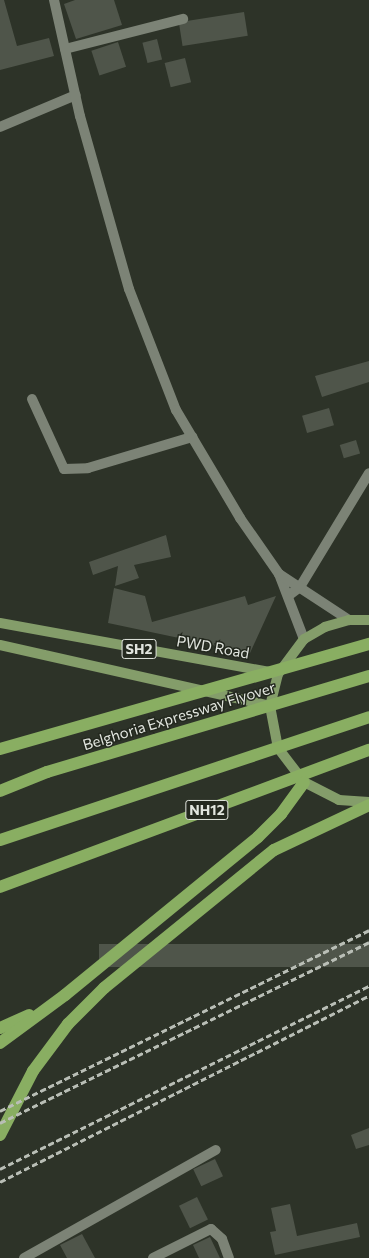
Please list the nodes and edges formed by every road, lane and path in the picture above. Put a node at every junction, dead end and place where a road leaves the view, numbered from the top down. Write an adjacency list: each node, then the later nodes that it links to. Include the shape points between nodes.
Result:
1 (54, 0): 3 (street)
2 (183, 19): 3 (street)
3 (65, 49): 4 (street)
4 (76, 95): 5 (street); 7 (street, via 129,289 176,410)
5 (0, 127)
6 (32, 399): 7 (street, via 64,469 88,468)
7 (192, 437): 9 (street, via 240,518)
8 (369, 473): 10 (street)
9 (279, 574): 10 (street); 11 (street)
10 (300, 587): 11 (street); 12 (street)
11 (288, 596): 15 (street)
12 (349, 620): 13 (main road); 15 (main road, via 325,627)
13 (369, 620)
14 (0, 623): 18 (main road, PWD Road / SH2)
15 (304, 639): 18 (main road)
16 (369, 644): 22 (highway)
17 (0, 645): 20 (main road, SH2)
18 (278, 674): 20 (main road)
19 (369, 676): 24 (highway, Belghoria Expressway Flyover)
20 (270, 706): 25 (main road, via 278,748)
21 (369, 717): 29 (highway)
22 (0, 749)
23 (369, 750): 30 (highway, NH12)
24 (47, 772): 26 (highway); 27 (highway, Belghoria Expressway Flyover)
25 (304, 782): 28 (main road, via 339,800); 33 (highway, via 281,814 258,837)
26 (0, 783)
27 (0, 791)
28 (369, 803): 36 (highway, via 274,850 104,988 68,1024 36,1066)
29 (0, 840)
30 (44, 871): 31 (highway, NH12); 32 (highway)
31 (0, 887)
32 (0, 895)
33 (65, 995): 34 (highway); 35 (highway)
34 (0, 1028)
35 (0, 1043)
36 (0, 1135)
37 (216, 1150): 38 (street)
38 (24, 1258)
39 (153, 1258): 40 (street, via 211,1229 222,1239)
40 (229, 1258)

